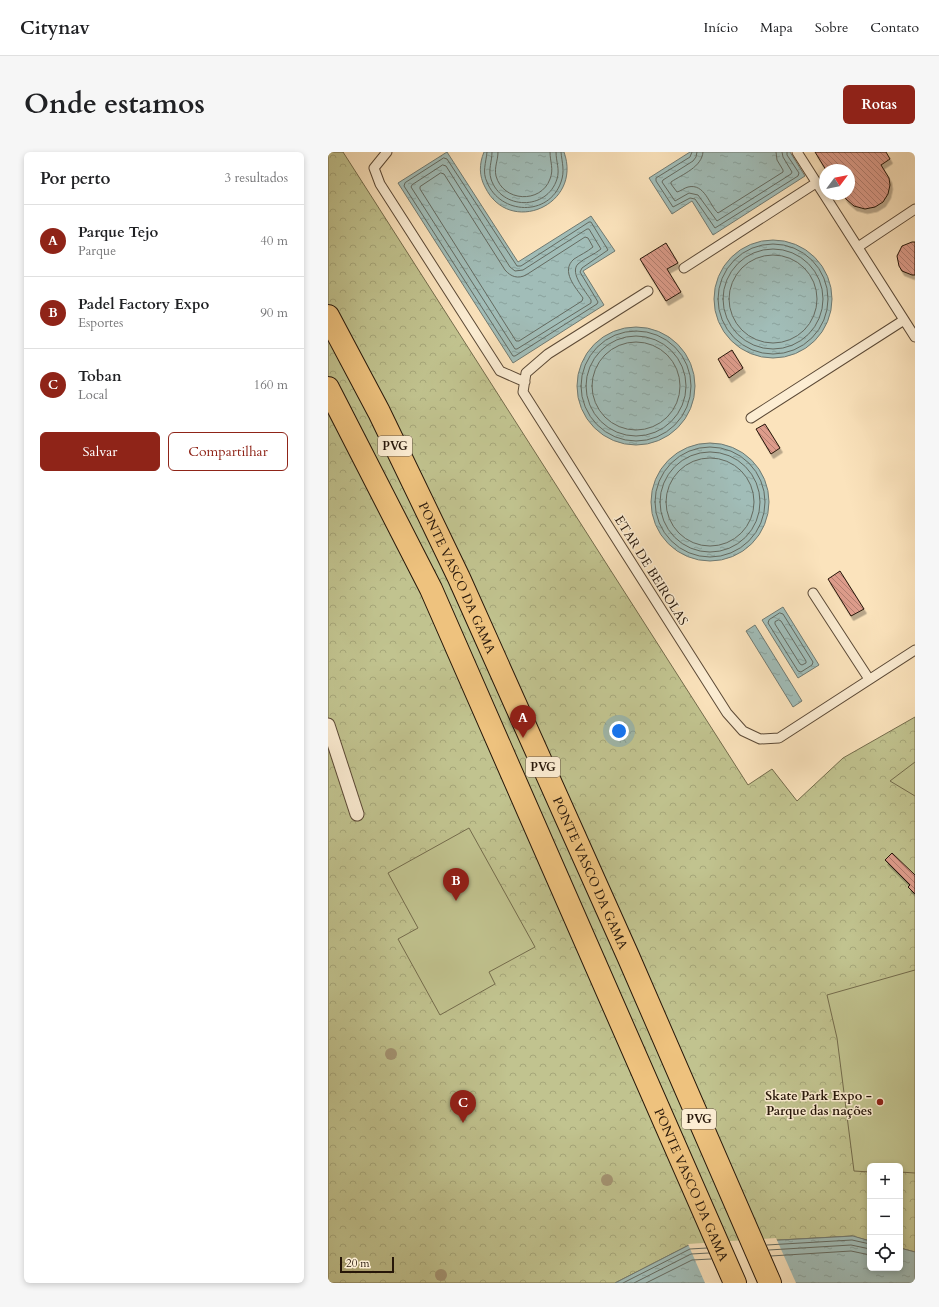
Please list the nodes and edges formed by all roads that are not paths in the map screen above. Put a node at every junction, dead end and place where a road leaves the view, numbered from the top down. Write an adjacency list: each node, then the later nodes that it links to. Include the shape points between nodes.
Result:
1 (387, 152): 11 (lane, via 374,168 380,184 500,371)
2 (797, 152): 3 (lane)
3 (816, 183): 5 (lane); 6 (lane)
4 (915, 209): 5 (lane)
5 (858, 247): 9 (lane)
6 (684, 268)
7 (648, 291): 11 (lane, via 548,354 526,373)
8 (328, 316): 20 (highway, PONTE VASCO DA GAMA / PVG, via 379,412 459,578 628,956)
9 (904, 320): 10 (lane); 13 (lane)
10 (915, 337)
11 (525, 382): 16 (lane, ETAR DE BEIROLAS, via 523,392 727,713 743,731 760,739 779,738)
12 (328, 388): 19 (highway, PONTE VASCO DA GAMA / PVG, via 430,589)
13 (751, 418)
14 (813, 593): 16 (lane)
15 (915, 650): 16 (lane, ETAR DE BEIROLAS)
16 (869, 679)
17 (328, 726): 18 (street)
18 (357, 814)
19 (735, 1283)
20 (770, 1283)

